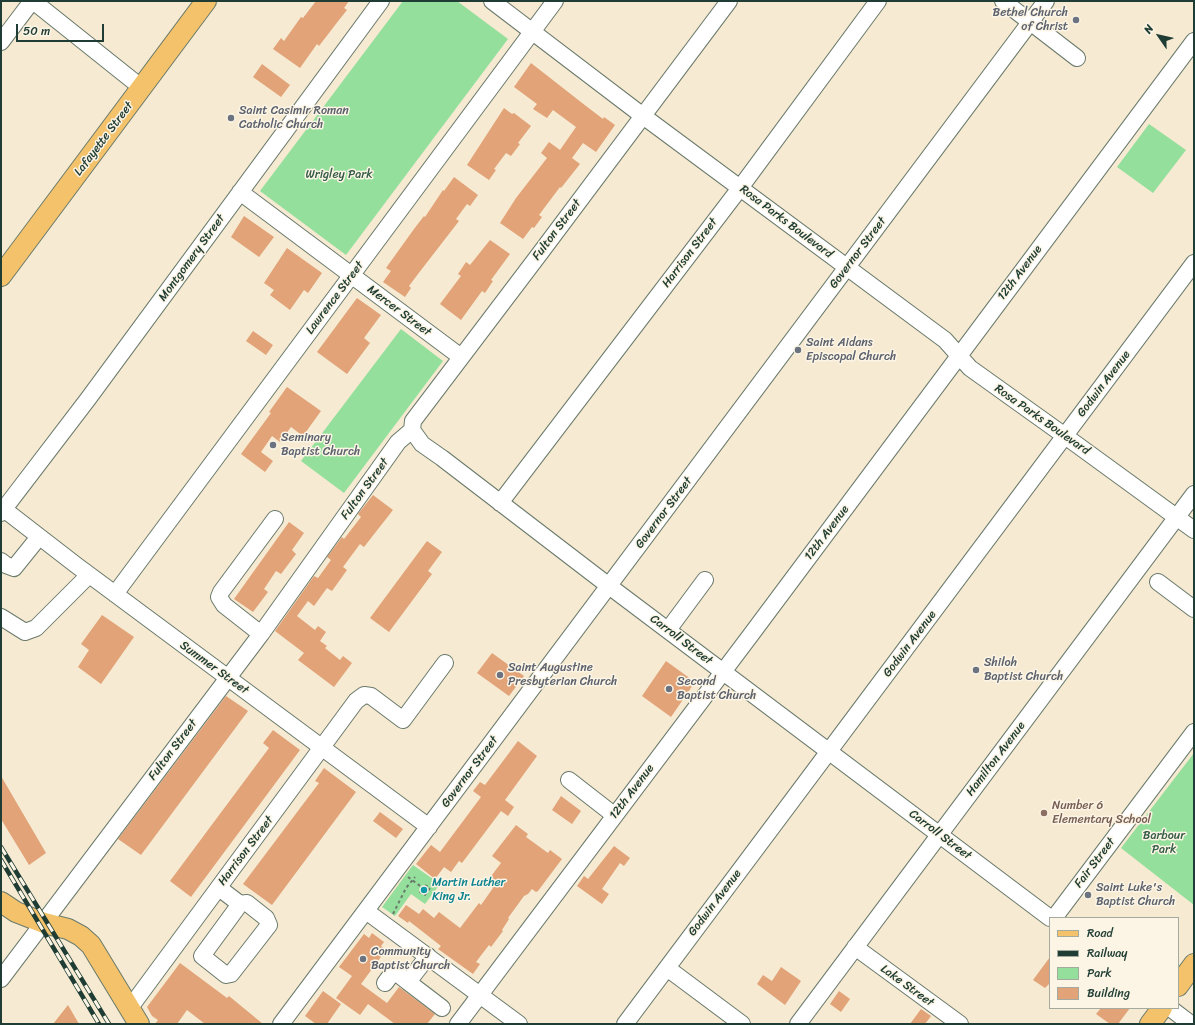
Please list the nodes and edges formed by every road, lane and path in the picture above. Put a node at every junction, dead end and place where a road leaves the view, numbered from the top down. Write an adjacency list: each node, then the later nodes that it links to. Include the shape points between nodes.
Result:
1 (32, 1): 13 (street); 15 (street)
2 (206, 1): 15 (main road, Lafayette Street)
3 (381, 1): 18 (street, Montgomery Street)
4 (492, 1): 11 (street, Rosa Parks Boulevard)
5 (555, 1): 11 (street, Lawrence Street)
6 (729, 1): 16 (street, Fulton Street)
7 (878, 1): 17 (street, Harrison Street)
8 (1003, 1): 10 (street)
9 (1046, 1): 10 (street, Governor Street)
10 (1030, 22): 14 (street); 20 (street, Governor Street)
11 (532, 32): 16 (street, Rosa Parks Boulevard); 21 (street, Lawrence Street)
12 (1194, 41): 23 (street, 12th Avenue)
13 (1, 42)
14 (1077, 58)
15 (142, 88): 22 (main road, Lafayette Street)
16 (643, 116): 17 (street, Rosa Parks Boulevard); 24 (street, Fulton Street)
17 (740, 188): 20 (street, Rosa Parks Boulevard); 28 (street, Harrison Street)
18 (240, 192): 21 (street, Mercer Street); 29 (street, Montgomery Street, via 88,399)
19 (1194, 263): 26 (street, Godwin Avenue)
20 (848, 268): 23 (street, Rosa Parks Boulevard, via 945,340); 38 (street, Governor Street)
21 (352, 275): 24 (street, Mercer Street); 39 (street, Lawrence Street)
22 (1, 276)
23 (958, 356): 26 (street, Rosa Parks Boulevard, via 970,368); 45 (street, 12th Avenue)
24 (461, 357): 25 (street, Fulton Street, via 413,421)
25 (412, 430): 28 (street, Carroll Street, via 422,444); 43 (street, Fulton Street, via 398,442)
26 (1065, 436): 30 (street, Rosa Parks Boulevard); 49 (street, Godwin Avenue)
27 (1194, 494): 30 (street, Hamilton Avenue)
28 (500, 503): 38 (street, Carroll Street)
29 (2, 510): 33 (street, Summer Street)
30 (1176, 517): 32 (street, Rosa Parks Boulevard); 36 (street, Hamilton Avenue)
31 (275, 520): 43 (street, via 219,597 224,605)
32 (1194, 530)
33 (39, 537): 34 (street, via 14,568); 35 (street, Summer Street)
34 (1, 561)
35 (89, 575): 39 (street, Summer Street); 41 (street, via 36,628 25,632)
36 (1149, 575): 40 (street); 53 (street, Hamilton Avenue)
37 (704, 580): 42 (street)
38 (609, 586): 42 (street, Carroll Street); 52 (street, Governor Street)
39 (115, 594): 46 (street, Summer Street)
40 (1194, 609)
41 (1, 617)
42 (668, 630): 45 (street, Carroll Street)
43 (262, 634): 46 (street, Fulton Street)
44 (445, 663): 48 (street, Harrison Street, via 403,720 371,696 364,695 356,701)
45 (723, 672): 49 (street, Carroll Street); 51 (street, 12th Avenue)
46 (228, 678): 48 (street, Summer Street); 65 (street, Fulton Street)
47 (1194, 732): 64 (street, Fair Street)
48 (323, 748): 52 (street, Summer Street); 57 (street, Harrison Street)
49 (829, 751): 53 (street, Carroll Street); 69 (street, Godwin Avenue)
50 (568, 780): 51 (street)
51 (614, 815): 74 (street, 12th Avenue)
52 (429, 827): 61 (street, Governor Street)
53 (939, 835): 63 (street, Carroll Street); 66 (street, Hamilton Avenue)
54 (406, 876): 56 (path)
55 (415, 877): 56 (path)
56 (412, 881): 58 (path); 62 (path)
57 (219, 888): 60 (street); 78 (street, Harrison Street)
58 (423, 888): 58 (path, via 420,892 425,895 430,888 425,885)
59 (1, 902): 65 (main road, via 16,912)
60 (240, 904): 60 (street, via 247,903 266,918 269,925 231,974 226,975 202,956)
61 (366, 911): 67 (street); 79 (street, Governor Street)
62 (393, 915)
63 (1049, 917)
64 (1055, 917)
65 (44, 923): 70 (street, Fulton Street); 78 (main road, via 68,929 91,945)
66 (855, 948): 84 (street, Hamilton Avenue); 85 (street, Lake Street)
67 (428, 956): 71 (street); 74 (street)
68 (1194, 964): 73 (main road)
69 (667, 968): 82 (street, Godwin Avenue); 83 (street)
70 (1, 979)
71 (408, 982): 72 (street, via 394,971); 75 (street)
72 (385, 983)
73 (1179, 985)
74 (480, 994): 80 (street, 12th Avenue); 81 (street)
75 (442, 1008)
76 (1161, 1009): 86 (main road)
77 (1171, 1009): 87 (street)
78 (134, 1016)
79 (281, 1024)
80 (458, 1024)
81 (519, 1024)
82 (625, 1024)
83 (742, 1024)
84 (798, 1024)
85 (960, 1024)
86 (1150, 1024)
87 (1191, 1024)

